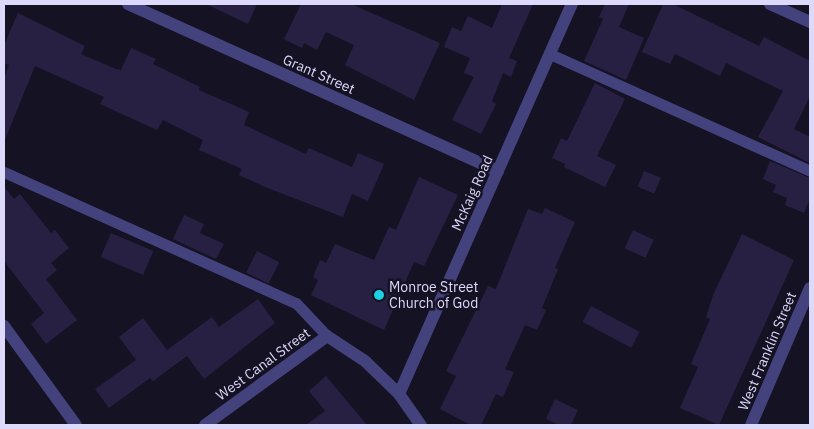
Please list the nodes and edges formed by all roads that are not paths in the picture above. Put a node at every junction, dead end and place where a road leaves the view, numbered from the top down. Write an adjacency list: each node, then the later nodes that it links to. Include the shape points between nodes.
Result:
1 (128, 4): 6 (street, Grant Street)
2 (572, 4): 5 (street, McKaig Road)
3 (770, 4): 4 (street)
4 (810, 22)
5 (550, 54): 6 (street, McKaig Road); 7 (lane)
6 (498, 171): 12 (street, McKaig Road)
7 (810, 171)
8 (4, 172): 11 (lane, via 296,303)
9 (810, 288): 16 (street, West Franklin Street)
10 (4, 326): 13 (street)
11 (327, 336): 12 (street, West Canal Street, via 365,361); 14 (street, West Canal Street)
12 (399, 394): 15 (street, West Canal Street)
13 (76, 425)
14 (205, 425)
15 (421, 425)
16 (752, 425)

